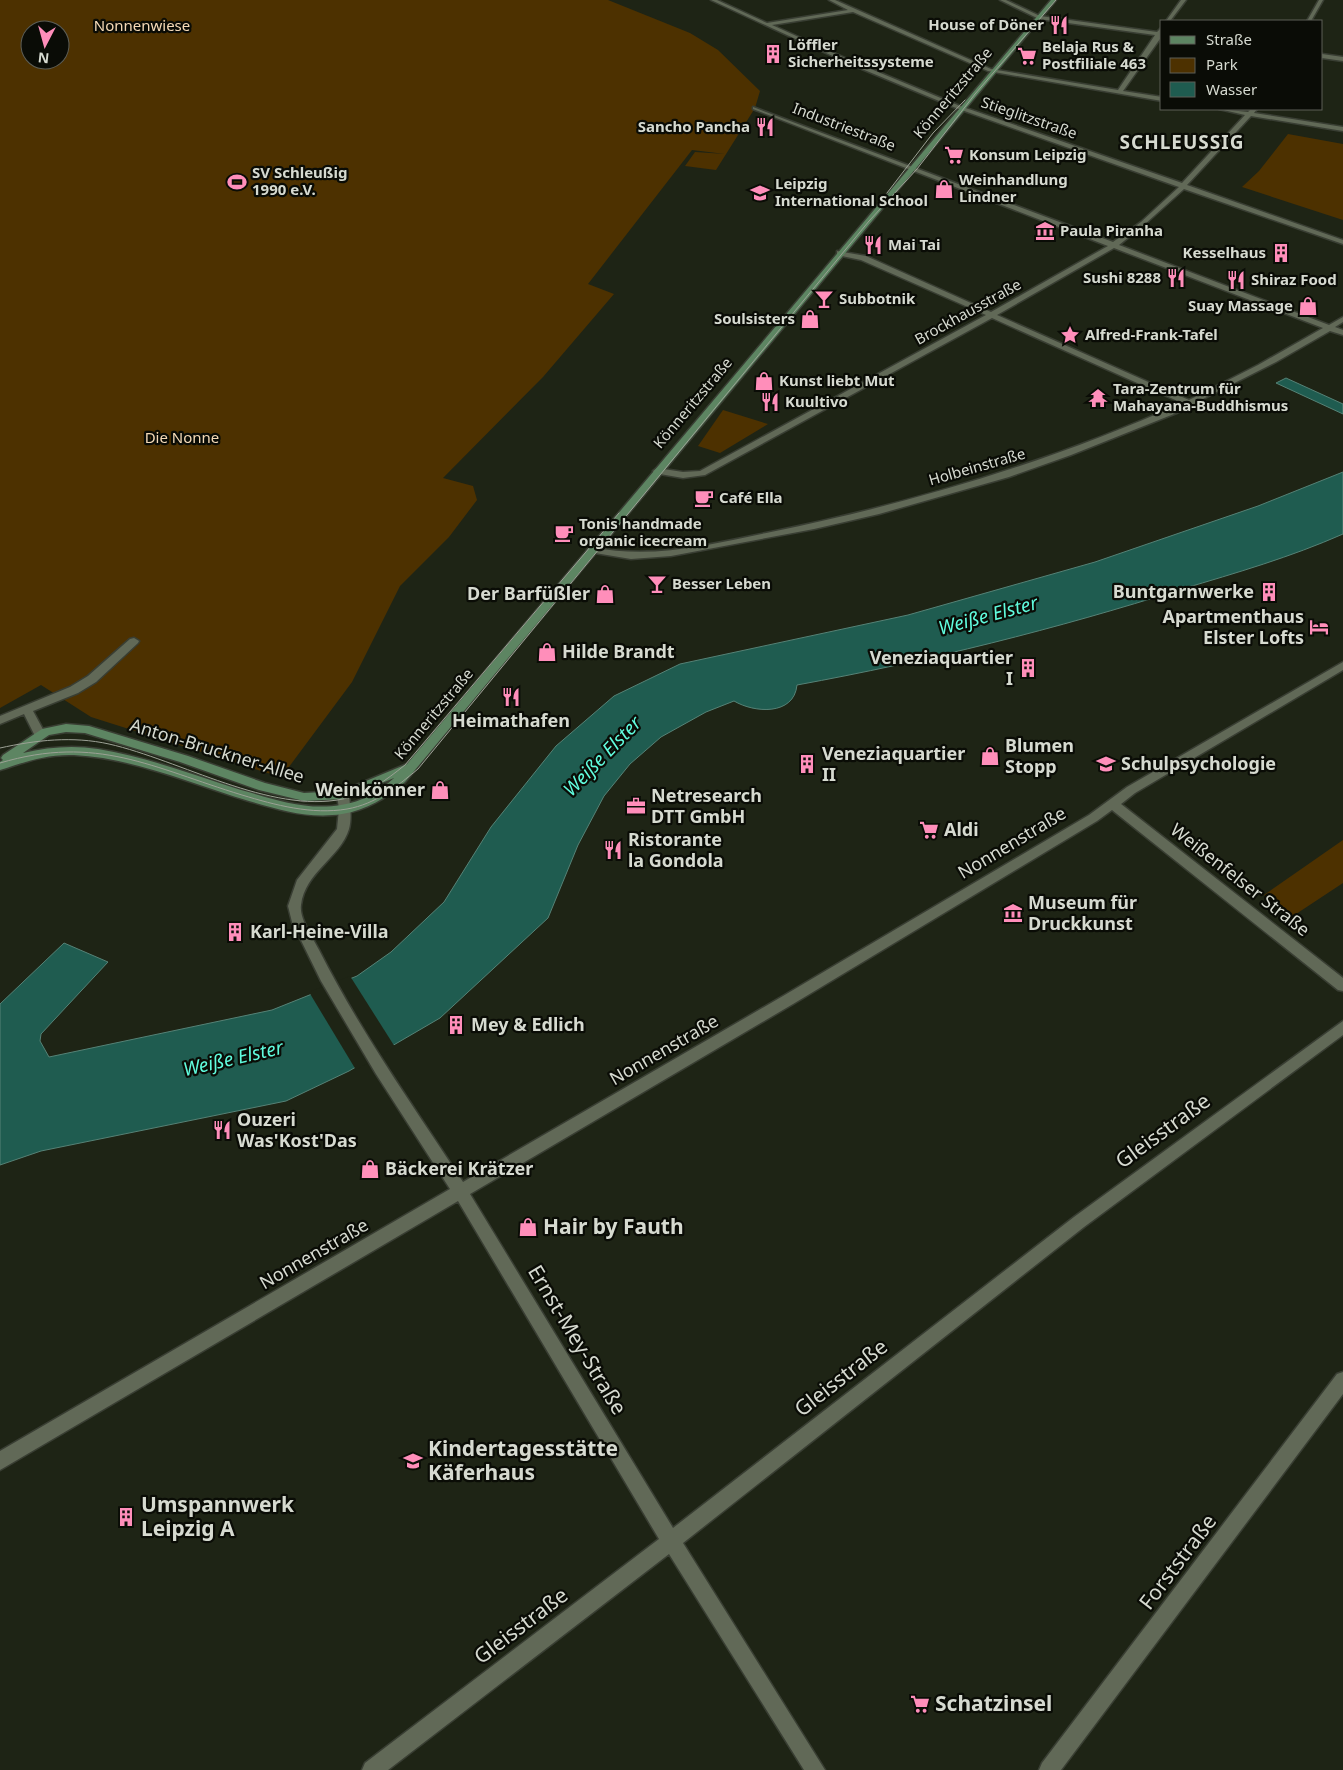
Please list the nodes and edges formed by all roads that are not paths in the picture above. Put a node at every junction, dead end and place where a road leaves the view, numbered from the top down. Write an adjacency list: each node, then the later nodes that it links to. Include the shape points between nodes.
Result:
1 (713, 0): 11 (street, Stieglitzstraße)
2 (831, 0): 7 (street)
3 (1002, 0): 8 (street)
4 (1054, 0): 8 (main road, Könneritzstraße)
5 (1184, 0): 9 (street)
6 (1322, 0): 10 (street)
7 (851, 11): 11 (street); 16 (street)
8 (1039, 17): 12 (street); 16 (main road, Könneritzstraße)
9 (1169, 20)
10 (1310, 20)
11 (768, 24): 20 (street, Stieglitzstraße)
12 (1160, 32)
13 (1160, 33): 17 (street)
14 (1323, 56): 15 (street)
15 (1343, 59)
16 (992, 70): 17 (street); 20 (main road, Könneritzstraße)
17 (1119, 92): 18 (street)
18 (1160, 99)
19 (755, 108): 24 (street, Industriestraße)
20 (960, 108): 24 (main road, Könneritzstraße); 25 (street, Stieglitzstraße)
21 (1238, 110): 22 (street)
22 (1253, 111): 23 (street); 25 (street, Brockhausstraße)
23 (1343, 129)
24 (913, 167): 27 (street, Industriestraße); 28 (main road, Könneritzstraße)
25 (1182, 186): 26 (street, Stieglitzstraße); 27 (street, Brockhausstraße)
26 (1343, 242)
27 (1114, 245): 29 (street, Brockhausstraße); 31 (street, Industriestraße)
28 (840, 253): 29 (street, via 863,258); 34 (main road, Könneritzstraße)
29 (992, 315): 33 (street); 34 (street, Brockhausstraße, via 702,472 683,475)
30 (1343, 319): 31 (street, Holbeinstraße)
31 (1330, 328): 32 (street, Industriestraße); 33 (street, Holbeinstraße)
32 (1343, 333)
33 (1191, 404): 35 (street, Holbeinstraße, via 1104,441 1011,474 810,526 658,556 624,557)
34 (658, 472): 35 (main road, Könneritzstraße)
35 (592, 550): 43 (main road, Könneritzstraße)
36 (134, 641): 38 (street, via 74,690)
37 (1343, 665): 45 (street, Nonnenstraße, via 1147,780)
38 (27, 709): 39 (street); 40 (street)
39 (0, 720)
40 (40, 735): 41 (main road); 42 (main road, Anton-Bruckner-Allee); 44 (main road, Anton-Bruckner-Allee, via 58,729 85,729 292,795)
41 (40, 753): 42 (main road, Anton-Bruckner-Allee); 46 (main road, Anton-Bruckner-Allee, via 105,753 299,810)
42 (0, 765)
43 (410, 767): 44 (main road, Anton-Bruckner-Allee); 46 (main road, Könneritzstraße, via 401,779 372,802)
44 (343, 795): 46 (street)
45 (1113, 804): 47 (street, Weißenfelser Straße); 49 (street, Nonnenstraße, via 788,1000)
46 (345, 810): 49 (street, Ernst-Mey-Straße, via 343,830 302,880 294,906 298,922 326,977)
47 (1343, 986)
48 (1343, 1027): 52 (street, Gleisstraße, via 1079,1222)
49 (460, 1191): 51 (street, Nonnenstraße); 52 (street, Ernst-Mey-Straße)
50 (1343, 1380): 55 (street, Forststraße)
51 (0, 1461)
52 (671, 1541): 53 (street, Gleisstraße); 54 (street, Ernst-Mey-Straße)
53 (372, 1770)
54 (816, 1770)
55 (1049, 1770)

